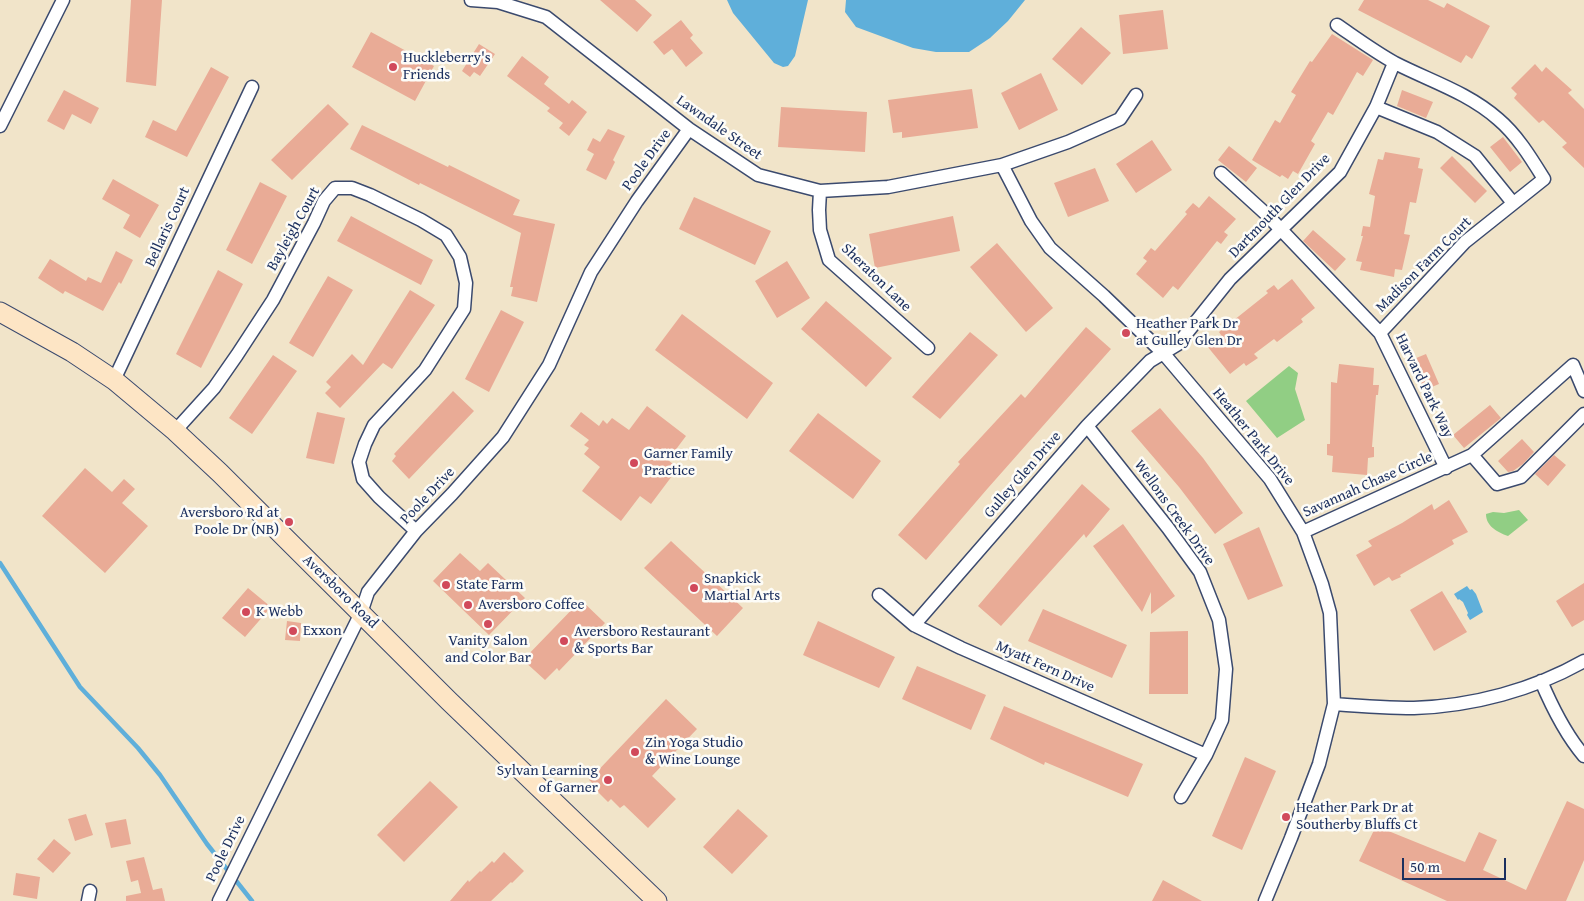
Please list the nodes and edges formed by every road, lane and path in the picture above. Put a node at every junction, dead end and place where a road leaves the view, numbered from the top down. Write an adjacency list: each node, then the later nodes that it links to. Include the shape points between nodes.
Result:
1 (63, 0): 8 (street)
2 (471, 0): 9 (street, Lawndale Street, via 498,2 546,17)
3 (1337, 25): 4 (street, Madison Farm Court)
4 (1394, 62): 7 (street, Dartmouth Glen Drive); 13 (street, Madison Farm Court, via 1474,101 1499,120 1522,145 1544,179)
5 (252, 87): 19 (street, Bellaris Court)
6 (1136, 96): 10 (street, Lawndale Street, via 1120,119)
7 (1376, 106): 13 (street, via 1437,132 1475,156); 14 (street, Dartmouth Glen Drive, via 1340,172)
8 (0, 126)
9 (689, 130): 12 (street, Lawndale Street, via 758,175); 26 (street, Poole Drive, via 637,201 592,272 549,365 502,437)
10 (1002, 166): 12 (street, Lawndale Street, via 888,187); 18 (street, Heather Park Drive, via 1031,221 1050,248)
11 (1221, 173): 14 (street, Harvard Park Way)
12 (820, 191): 17 (street, Sheraton Lane, via 820,230 829,260)
13 (1513, 203): 16 (street, Madison Farm Court, via 1466,242)
14 (1280, 230): 16 (street, Harvard Park Way); 18 (street, Dartmouth Glen Drive, via 1230,279 1178,344)
15 (0, 312): 19 (street, Aversboro Road, via 72,352)
16 (1380, 333): 25 (street, Harvard Park Way)
17 (928, 348)
18 (1164, 354): 22 (street, Gulley Glen Drive, via 1150,361); 27 (street, Heather Park Drive, via 1270,480)
19 (114, 380): 23 (street, Aversboro Road)
20 (1584, 392): 24 (street, Savannah Chase Circle, via 1573,365)
21 (1584, 414): 24 (street, via 1521,478 1497,484)
22 (1087, 426): 30 (street, Gulley Glen Drive); 34 (street, Wellons Creek Drive, via 1200,572 1219,620 1226,669 1222,720)
23 (175, 431): 26 (street, Bayleigh Court, via 214,388 248,339 273,300 324,201 335,188 352,188 370,195 446,235 460,257 466,282 464,309 425,370 374,425 359,462 363,479); 29 (street, Aversboro Road)
24 (1472, 455): 25 (street, Savannah Chase Circle)
25 (1446, 468): 27 (street, Savannah Chase Circle)
26 (416, 531): 29 (street, Poole Drive, via 368,592)
27 (1303, 532): 33 (street, Heather Park Drive, via 1330,613)
28 (878, 595): 30 (street, Myatt Fern Drive)
29 (361, 613): 37 (street, Poole Drive); 38 (street, Aversboro Road)
30 (914, 625): 34 (street, Myatt Fern Drive)
31 (1584, 661): 32 (street)
32 (1541, 681): 33 (street, via 1511,693 1469,702 1415,708); 35 (street)
33 (1334, 704): 39 (street, Heather Park Drive, via 1319,764)
34 (1206, 756): 36 (street, Wellons Creek Drive)
35 (1584, 756)
36 (1181, 797)
37 (219, 901)
38 (657, 901)
39 (1265, 901)

